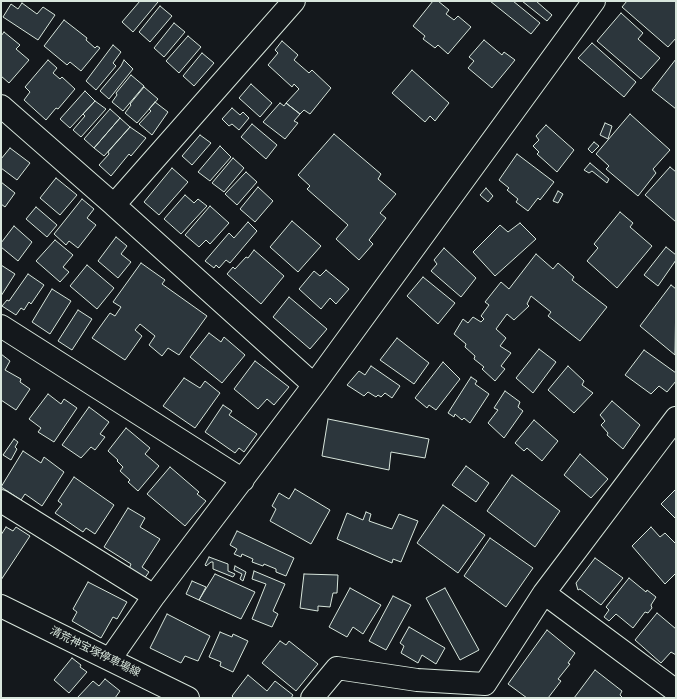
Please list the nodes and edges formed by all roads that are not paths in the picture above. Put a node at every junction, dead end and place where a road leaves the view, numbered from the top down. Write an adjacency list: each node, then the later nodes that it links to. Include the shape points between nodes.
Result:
1 (294, 1): 4 (street)
2 (594, 1): 6 (street)
3 (1, 106): 4 (street)
4 (114, 205): 6 (street)
5 (1, 326): 8 (street)
6 (314, 385): 8 (street)
7 (676, 418): 10 (street)
8 (243, 480): 11 (street)
9 (1, 501): 11 (street)
10 (544, 594): 14 (street); 15 (street)
11 (154, 596): 13 (street)
12 (1, 606): 13 (street, 清荒神宝塚停車場線)
13 (110, 659): 16 (street, 清荒神宝塚停車場線)
14 (488, 691): 17 (street, via 337,668)
15 (676, 691)
16 (188, 698)
17 (312, 698)

